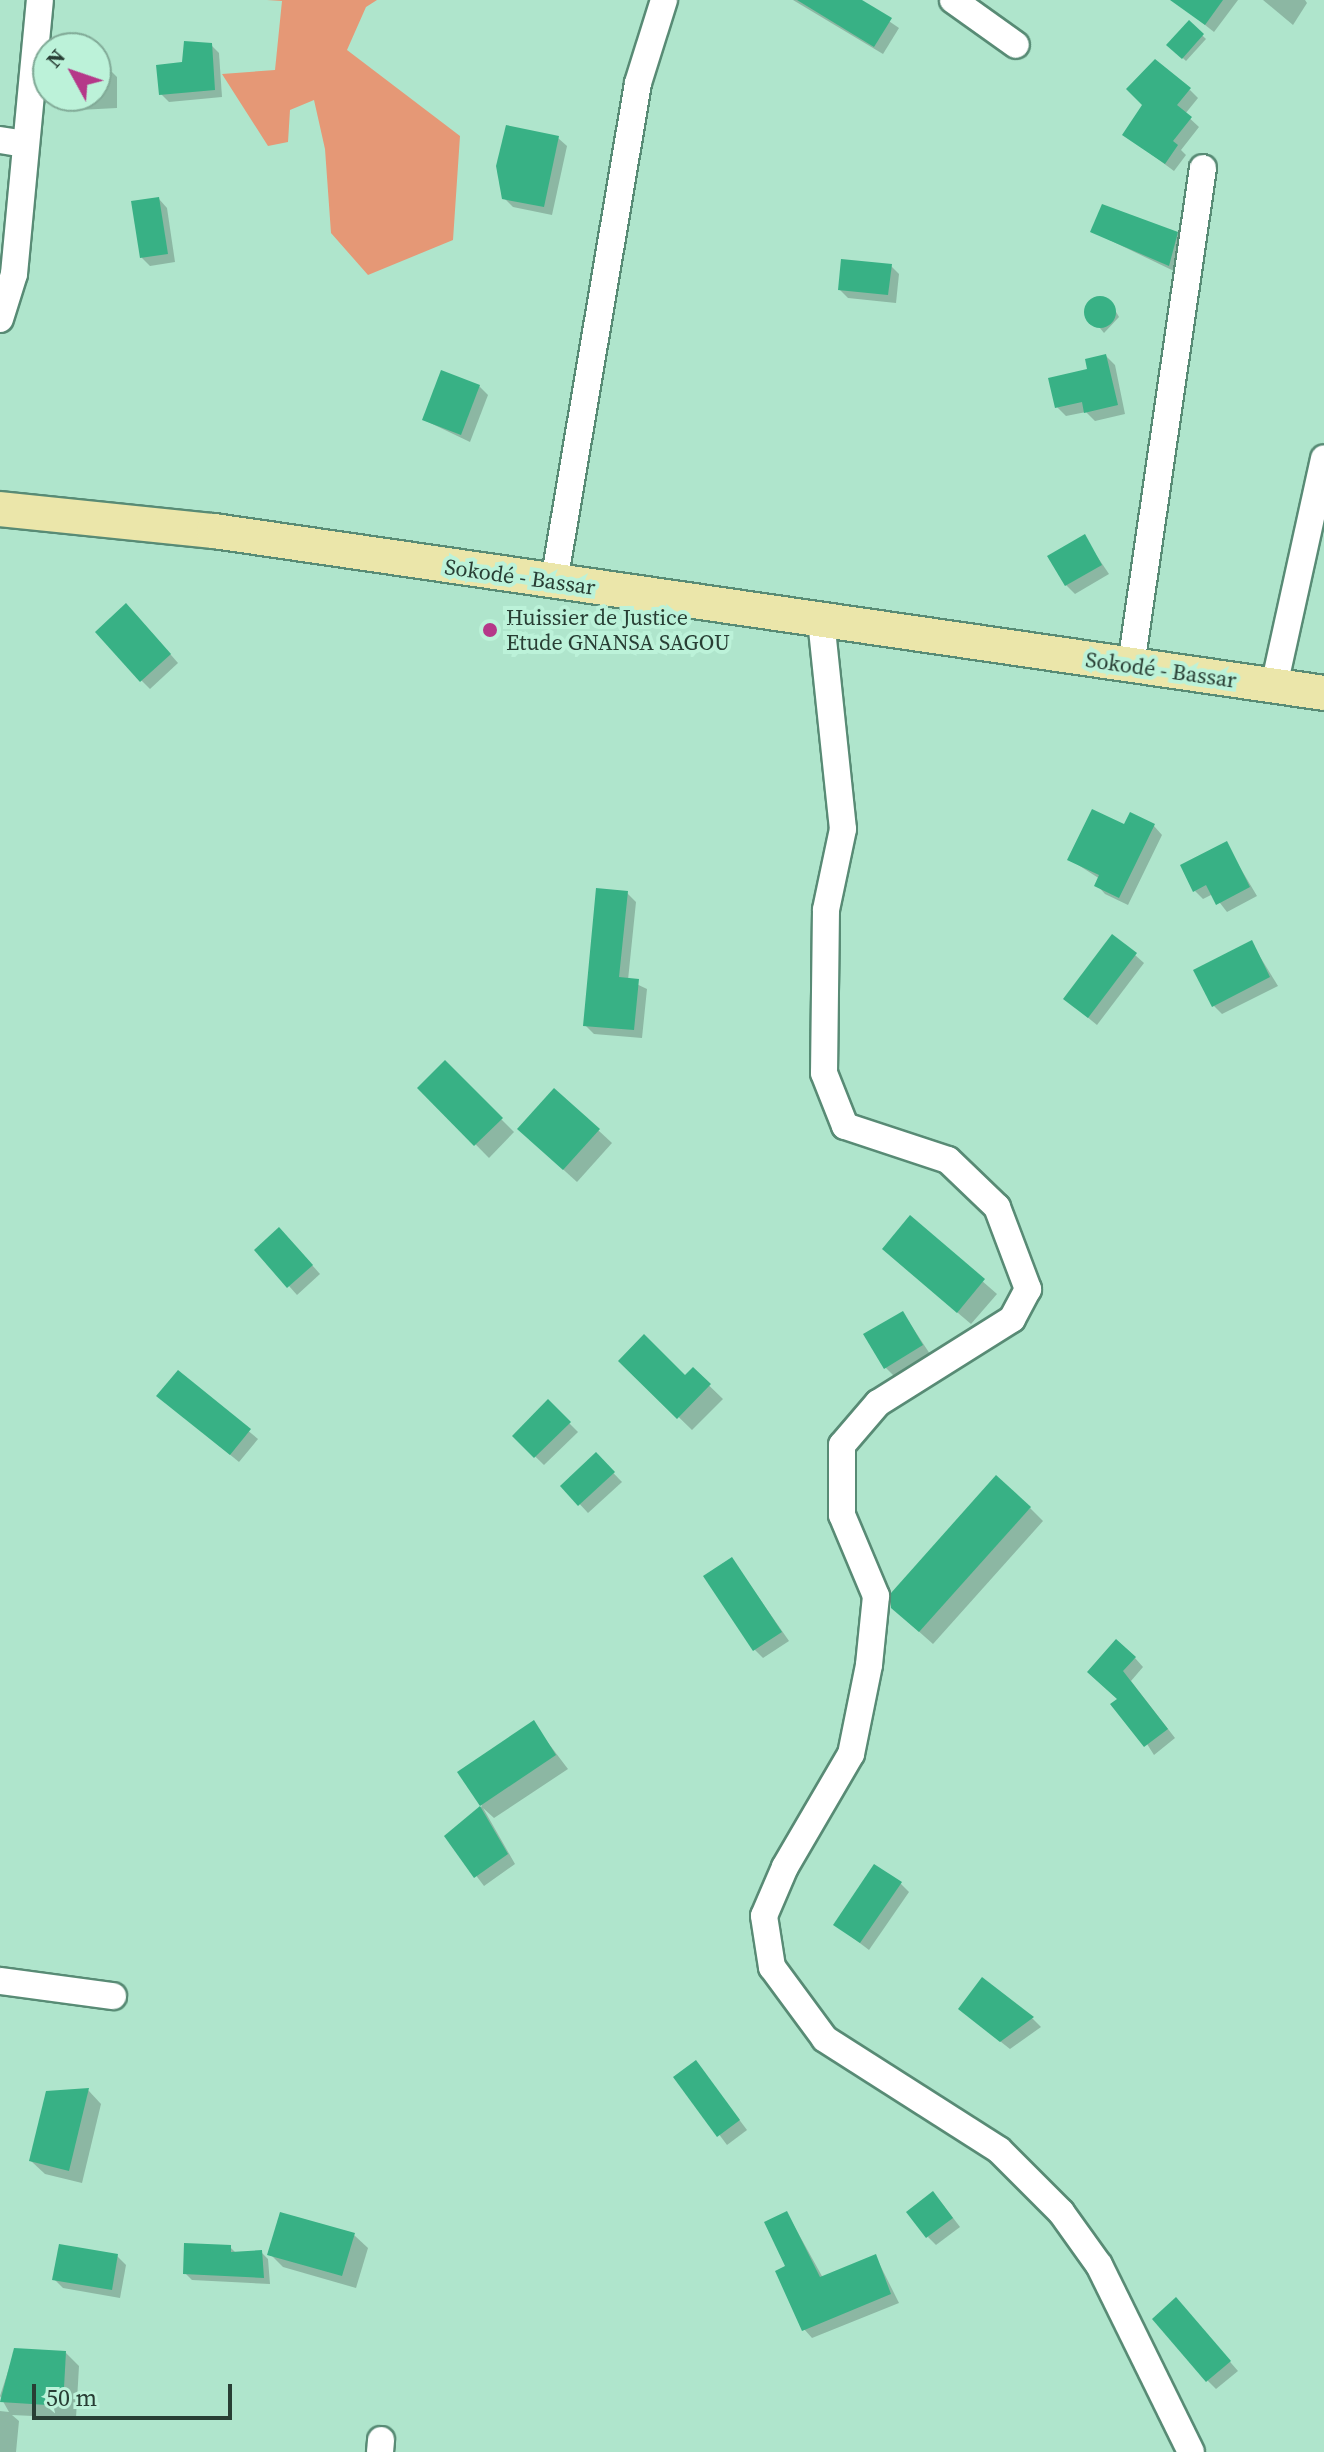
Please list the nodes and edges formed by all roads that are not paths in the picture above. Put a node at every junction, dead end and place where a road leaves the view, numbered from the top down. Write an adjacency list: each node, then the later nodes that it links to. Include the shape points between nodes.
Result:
1 (40, 0): 5 (street)
2 (664, 0): 10 (street, via 638,83)
3 (953, 0): 4 (street)
4 (1016, 45)
5 (13, 142): 7 (street, via 14,274)
6 (1203, 168): 12 (street)
7 (0, 319)
8 (1324, 458): 13 (street)
9 (0, 509): 10 (main road, Sokodé - Bassar, via 214,531)
10 (554, 582): 11 (main road, Sokodé - Bassar)
11 (821, 620): 12 (main road, Sokodé - Bassar); 17 (street, via 843,829 826,910 824,1073 845,1126 948,1160 997,1207 1028,1289 1012,1319 878,1403 842,1445 842,1515 876,1596 869,1665 851,1754 785,1867 764,1916 772,1967 825,2039 999,2150 1061,2212 1099,2265)
12 (1131, 665): 13 (main road, Sokodé - Bassar)
13 (1274, 686): 14 (main road, Sokodé - Bassar)
14 (1324, 693)
15 (0, 1981): 16 (street)
16 (113, 1996)
17 (1191, 2452)

